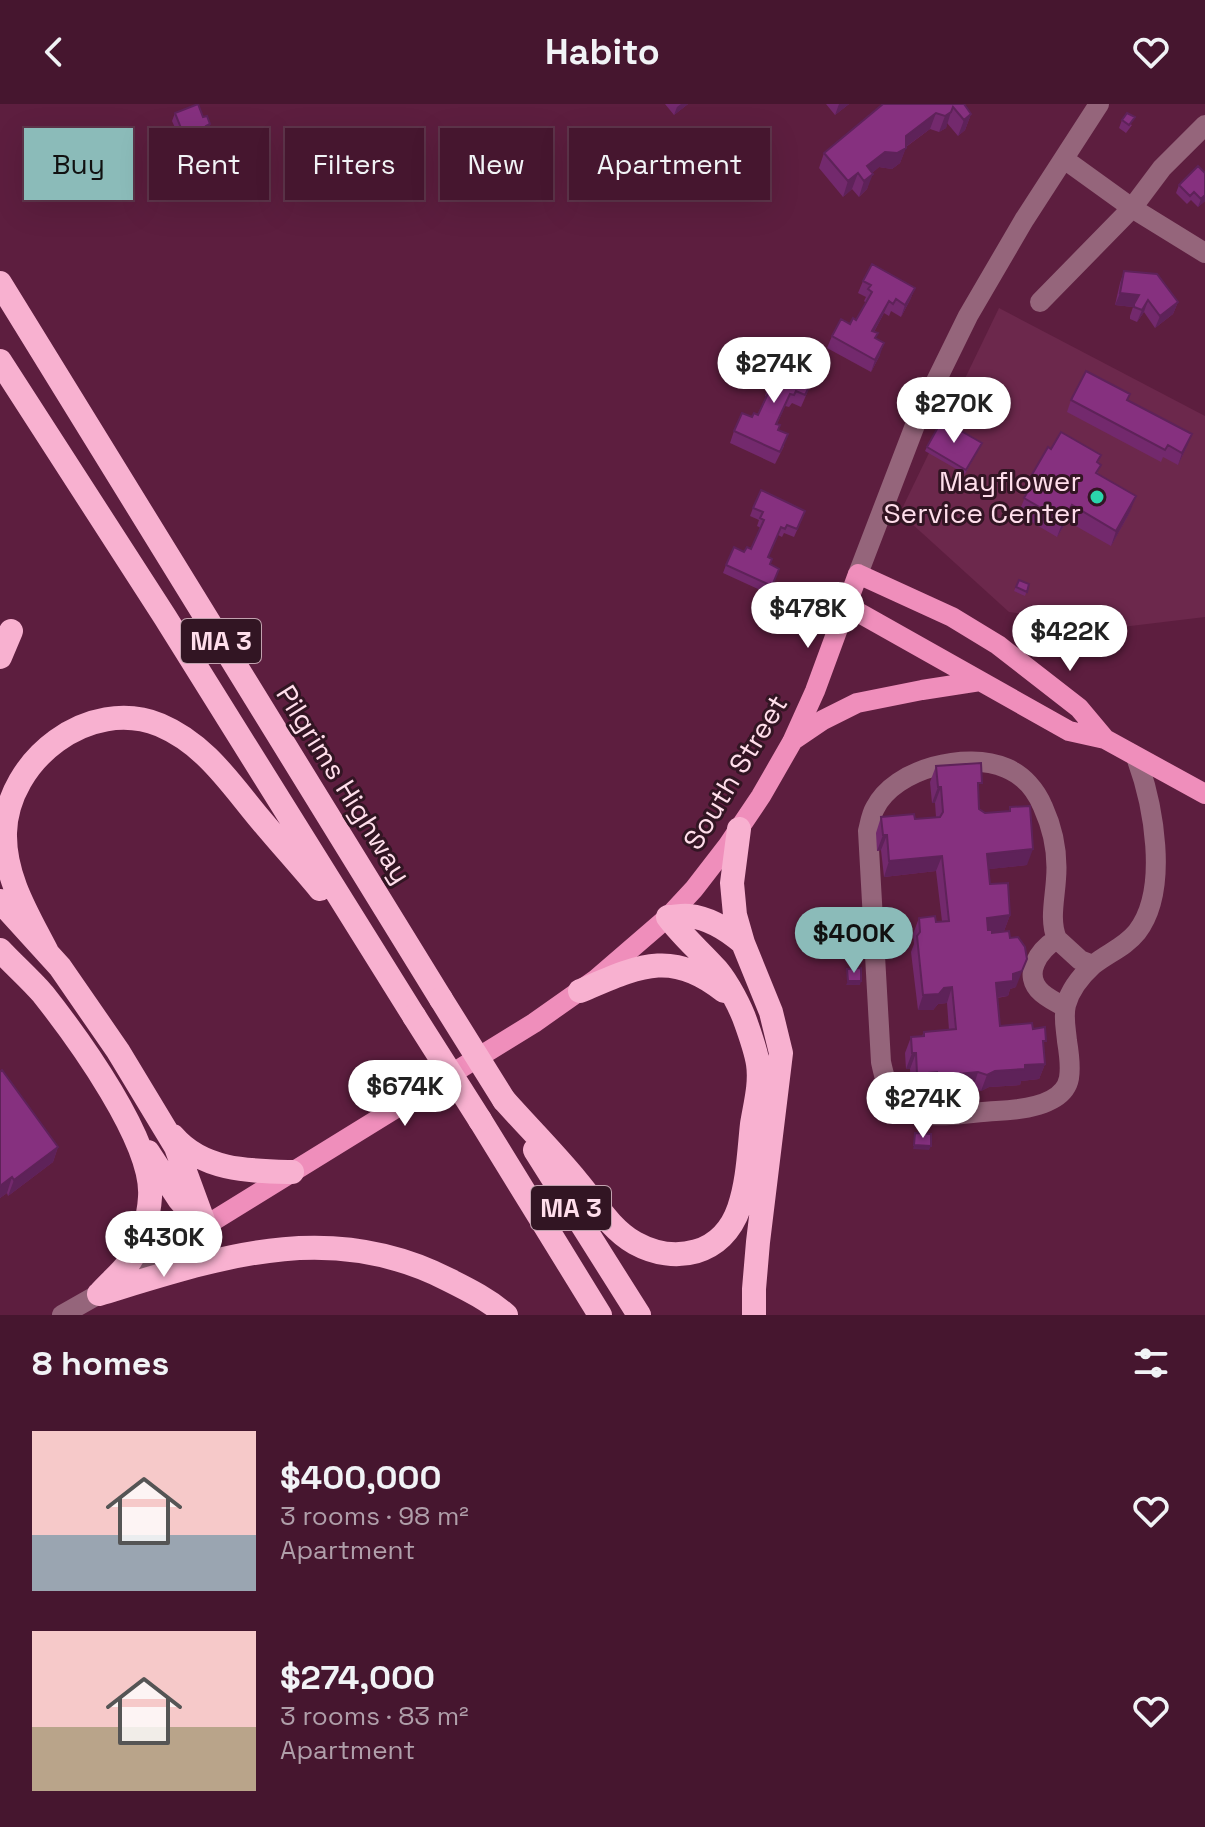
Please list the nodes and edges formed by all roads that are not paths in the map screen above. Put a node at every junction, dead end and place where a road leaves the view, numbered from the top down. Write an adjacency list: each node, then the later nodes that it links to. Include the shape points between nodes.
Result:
1 (1099, 104): 3 (street, South Street)
2 (1205, 125): 4 (street)
3 (1064, 159): 4 (street); 9 (street, South Street, via 968,316 917,420)
4 (1132, 208): 5 (street); 7 (street)
5 (1205, 253)
6 (0, 283): 30 (highway, Pilgrims Highway / MA 3, bridge)
7 (1040, 302)
8 (0, 361): 25 (highway, MA 3)
9 (858, 574): 10 (main road, South Street); 14 (main road, via 952,617 998,645 1079,708)
10 (847, 606): 13 (main road); 15 (main road, South Street)
11 (11, 631): 12 (highway)
12 (0, 657)
13 (980, 681): 14 (main road, via 1069,731); 15 (main road, via 857,703)
14 (1105, 739): 16 (main road)
15 (792, 742): 18 (main road, South Street)
16 (1136, 757): 17 (main road); 26 (street, via 1152,821 1152,898 1137,932)
17 (1205, 794)
18 (739, 829): 20 (main road, South Street); 22 (highway, via 732,894)
19 (0, 901): 24 (highway)
20 (668, 917): 22 (highway, via 687,915 705,921); 27 (main road, South Street); 28 (highway, via 719,972)
21 (1057, 939): 26 (street); 29 (street, via 1039,955 1033,977 1042,993); 29 (street, via 1057,867 1051,832 1043,806 1019,776 988,763 950,763 912,775 881,798 868,831 881,1062 893,1100 918,1113 952,1115 1019,1110 1057,1096 1069,1077)
22 (743, 943): 40 (highway, via 767,999 781,1053)
23 (0, 950): 32 (highway, via 41,992)
24 (47, 952): 25 (highway, via 10,871 6,817 15,790 49,745 75,729 106,719 135,718 184,738 215,764); 31 (highway)
25 (374, 952): 38 (highway, MA 3, bridge)
26 (1093, 965): 29 (street, via 1074,986)
27 (580, 991): 28 (highway, via 643,967 671,965 708,979); 33 (main road, South Street)
28 (737, 1004): 30 (highway, via 758,1063 742,1198 730,1227 694,1253 664,1254 627,1238)
29 (1065, 1007)
30 (504, 1100): 39 (highway, Pilgrims Highway / MA 3)
31 (164, 1125): 33 (highway, via 189,1151 221,1165); 34 (highway)
32 (132, 1129): 34 (highway, via 181,1201); 35 (highway, via 147,1169 149,1209 130,1260)
33 (292, 1172): 34 (main road, South Street)
34 (205, 1226): 35 (street)
35 (99, 1294): 36 (street); 37 (highway, via 232,1256 308,1248 399,1258 475,1293)
36 (62, 1315)
37 (506, 1315)
38 (600, 1315)
39 (639, 1315)
40 (754, 1315)

